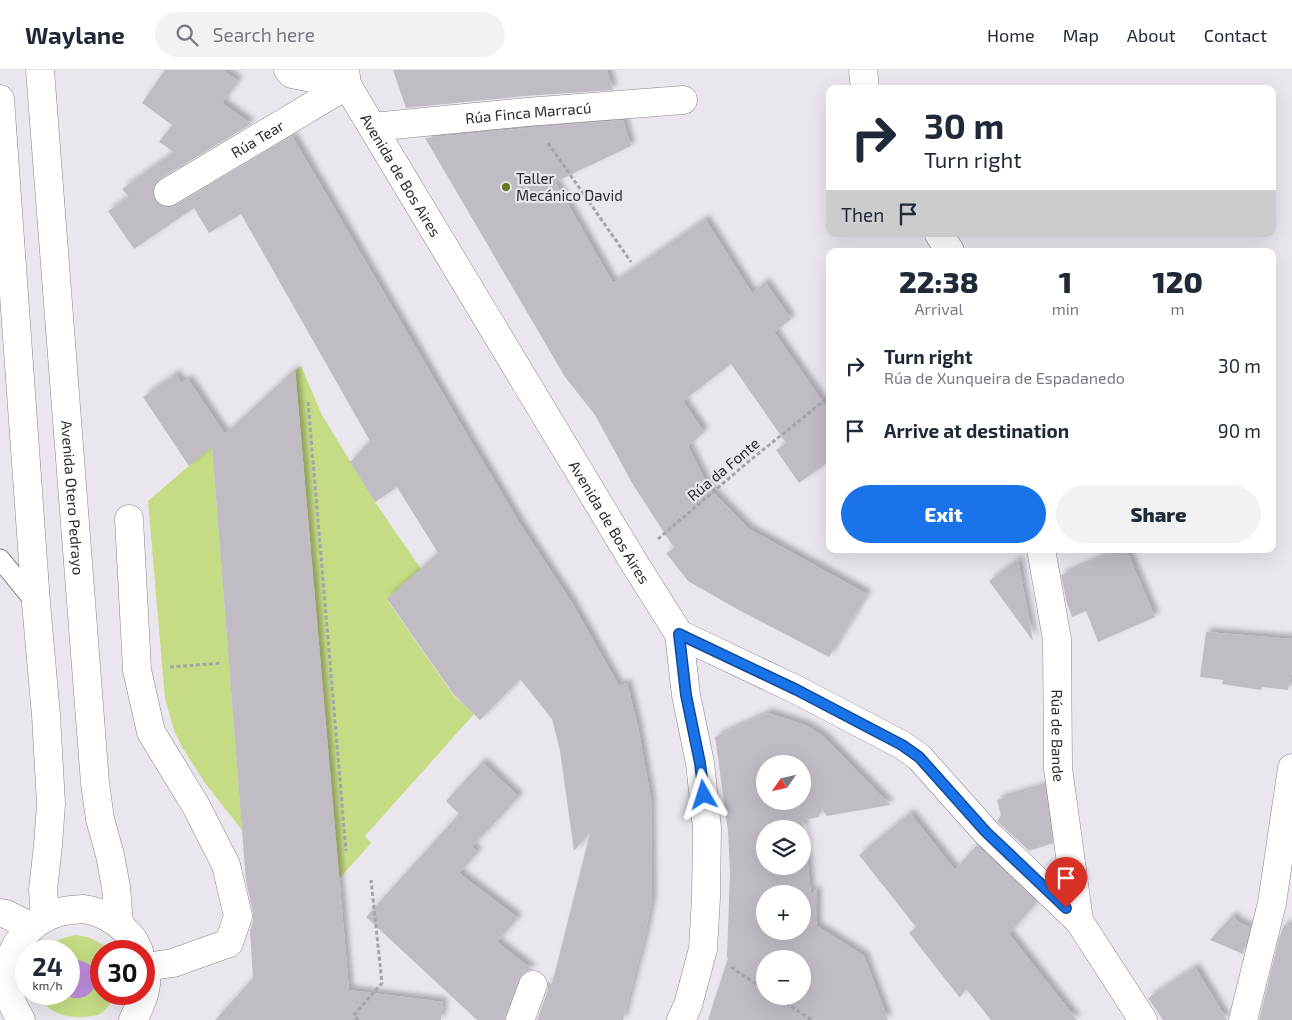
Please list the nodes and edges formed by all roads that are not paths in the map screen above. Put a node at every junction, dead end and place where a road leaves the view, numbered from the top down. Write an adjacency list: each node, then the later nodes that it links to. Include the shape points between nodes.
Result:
1 (40, 70): 9 (street, Avenida Otero Pedrayo)
2 (55, 70): 9 (street)
3 (288, 70): 5 (street, via 292,74)
4 (863, 70): 6 (street)
5 (346, 77): 11 (street, Avenida de Bos Aires); 12 (street, Rúa Tear)
6 (865, 85)
7 (0, 99): 10 (street)
8 (683, 100): 11 (street, Rúa Finca Marracú)
9 (43, 102): 24 (street, Avenida Otero Pedrayo, via 95,783 116,887)
10 (0, 107): 18 (street)
11 (373, 127): 19 (street, Avenida de Bos Aires)
12 (168, 192)
13 (941, 237): 14 (street)
14 (948, 248)
15 (130, 519): 26 (street, via 137,670 151,732 196,806 226,865 238,916 229,943 173,963)
16 (1042, 553): 22 (street, Rúa de Bande, via 1057,639 1058,768)
17 (0, 559): 18 (lane)
18 (36, 603): 23 (street, via 51,804)
19 (679, 634): 22 (street, via 797,690 919,757 986,832); 33 (street, Avenida de Bos Aires, via 707,828 703,949 688,1005)
20 (1292, 768): 35 (street, via 1272,904)
21 (0, 913): 23 (street)
22 (1079, 921): 34 (street)
23 (38, 922): 24 (street, via 60,911 82,909 102,914); 27 (street, via 19,940)
24 (119, 924): 25 (street)
25 (133, 940)
26 (155, 962)
27 (5, 972): 30 (street, via 10,1000)
28 (533, 986): 32 (street)
29 (141, 1005): 31 (street)
30 (21, 1020)
31 (133, 1020)
32 (520, 1020)
33 (680, 1020)
34 (1143, 1020)
35 (1243, 1020)

